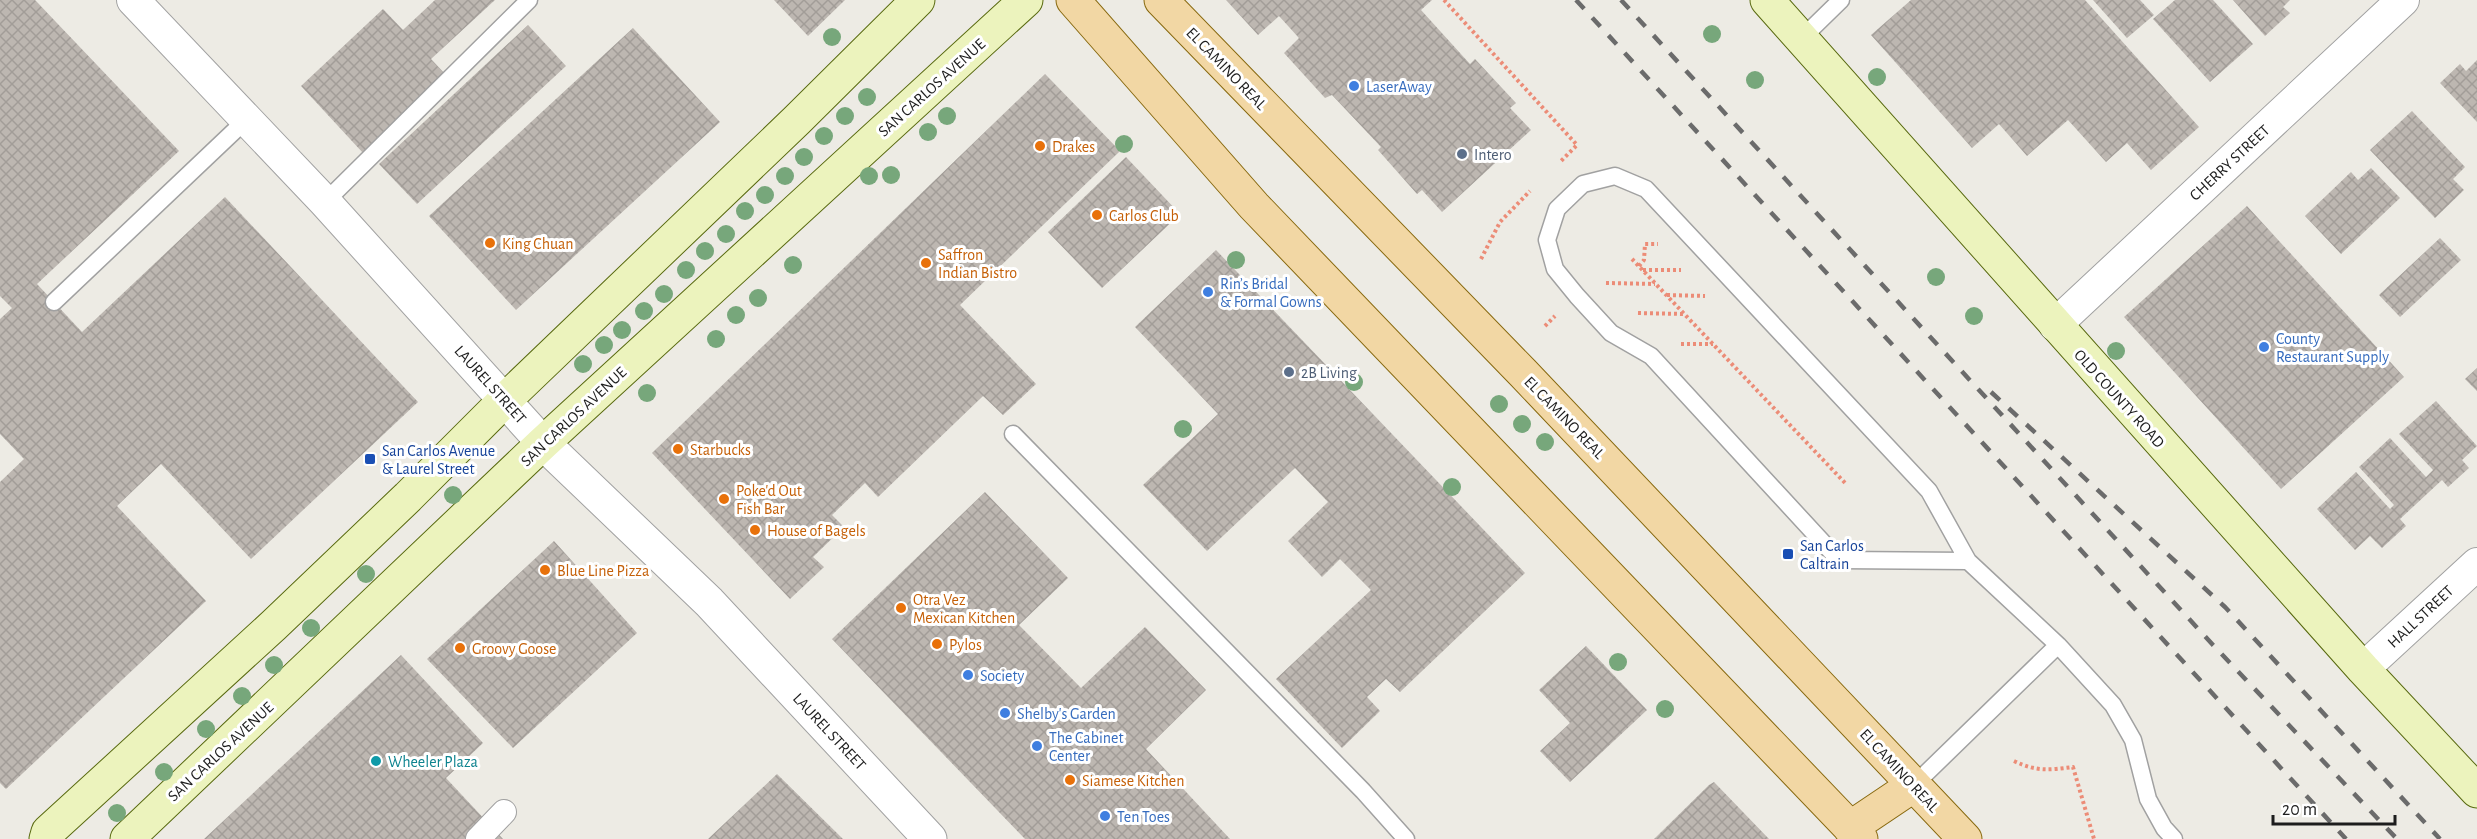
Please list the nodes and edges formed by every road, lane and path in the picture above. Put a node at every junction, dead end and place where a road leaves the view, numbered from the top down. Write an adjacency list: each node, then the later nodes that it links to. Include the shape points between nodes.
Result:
1 (133, 0): 12 (street, LAUREL STREET)
2 (529, 0): 15 (lane)
3 (918, 0): 22 (main road)
4 (1026, 0): 24 (main road, SAN CARLOS AVENUE)
5 (1073, 0): 34 (main road, via 1254,206)
6 (1161, 0): 31 (main road, EL CAMINO REAL, via 1523,373)
7 (1444, 0): 13 (path, via 1576,145)
8 (1767, 0): 11 (main road, OLD COUNTY ROAD)
9 (1841, 0): 11 (lane)
10 (2403, 0): 21 (street, CHERRY STREET)
11 (1801, 39): 21 (main road, OLD COUNTY ROAD)
12 (247, 119): 15 (street, LAUREL STREET); 20 (lane)
13 (1554, 168)
14 (1538, 184): 17 (path, via 1500,222)
15 (325, 202): 22 (street, LAUREL STREET)
16 (1645, 243): 19 (path, via 1644,260)
17 (1481, 259)
18 (1632, 259): 19 (path)
19 (1639, 266): 25 (path)
20 (54, 302)
21 (2055, 326): 29 (main road, OLD COUNTY ROAD)
22 (506, 399): 24 (street, LAUREL STREET); 35 (main road, via 274,625 48,832)
23 (1013, 434): 39 (lane)
24 (543, 442): 36 (main road, SAN CARLOS AVENUE); 38 (street, LAUREL STREET, via 709,602)
25 (1847, 484)
26 (1968, 561): 26 (lane, via 1929,491 1646,189 1615,177 1583,184 1557,209 1547,240 1556,268 1577,296 1611,333 1651,356 1839,560); 28 (lane)
27 (2477, 564): 29 (street, HALL STREET)
28 (2058, 645): 31 (lane); 42 (lane, via 2113,705 2133,740 2148,799)
29 (2363, 669): 32 (main road, OLD COUNTY ROAD)
30 (2014, 761): 41 (path, via 2043,771 2073,767)
31 (1914, 785): 34 (main road); 40 (main road, EL CAMINO REAL)
32 (2477, 791)
33 (504, 812): 37 (street)
34 (1850, 835)
35 (46, 839)
36 (127, 839)
37 (478, 839)
38 (930, 839)
39 (1406, 839)
40 (1965, 839)
41 (2094, 839)
42 (2174, 839)

